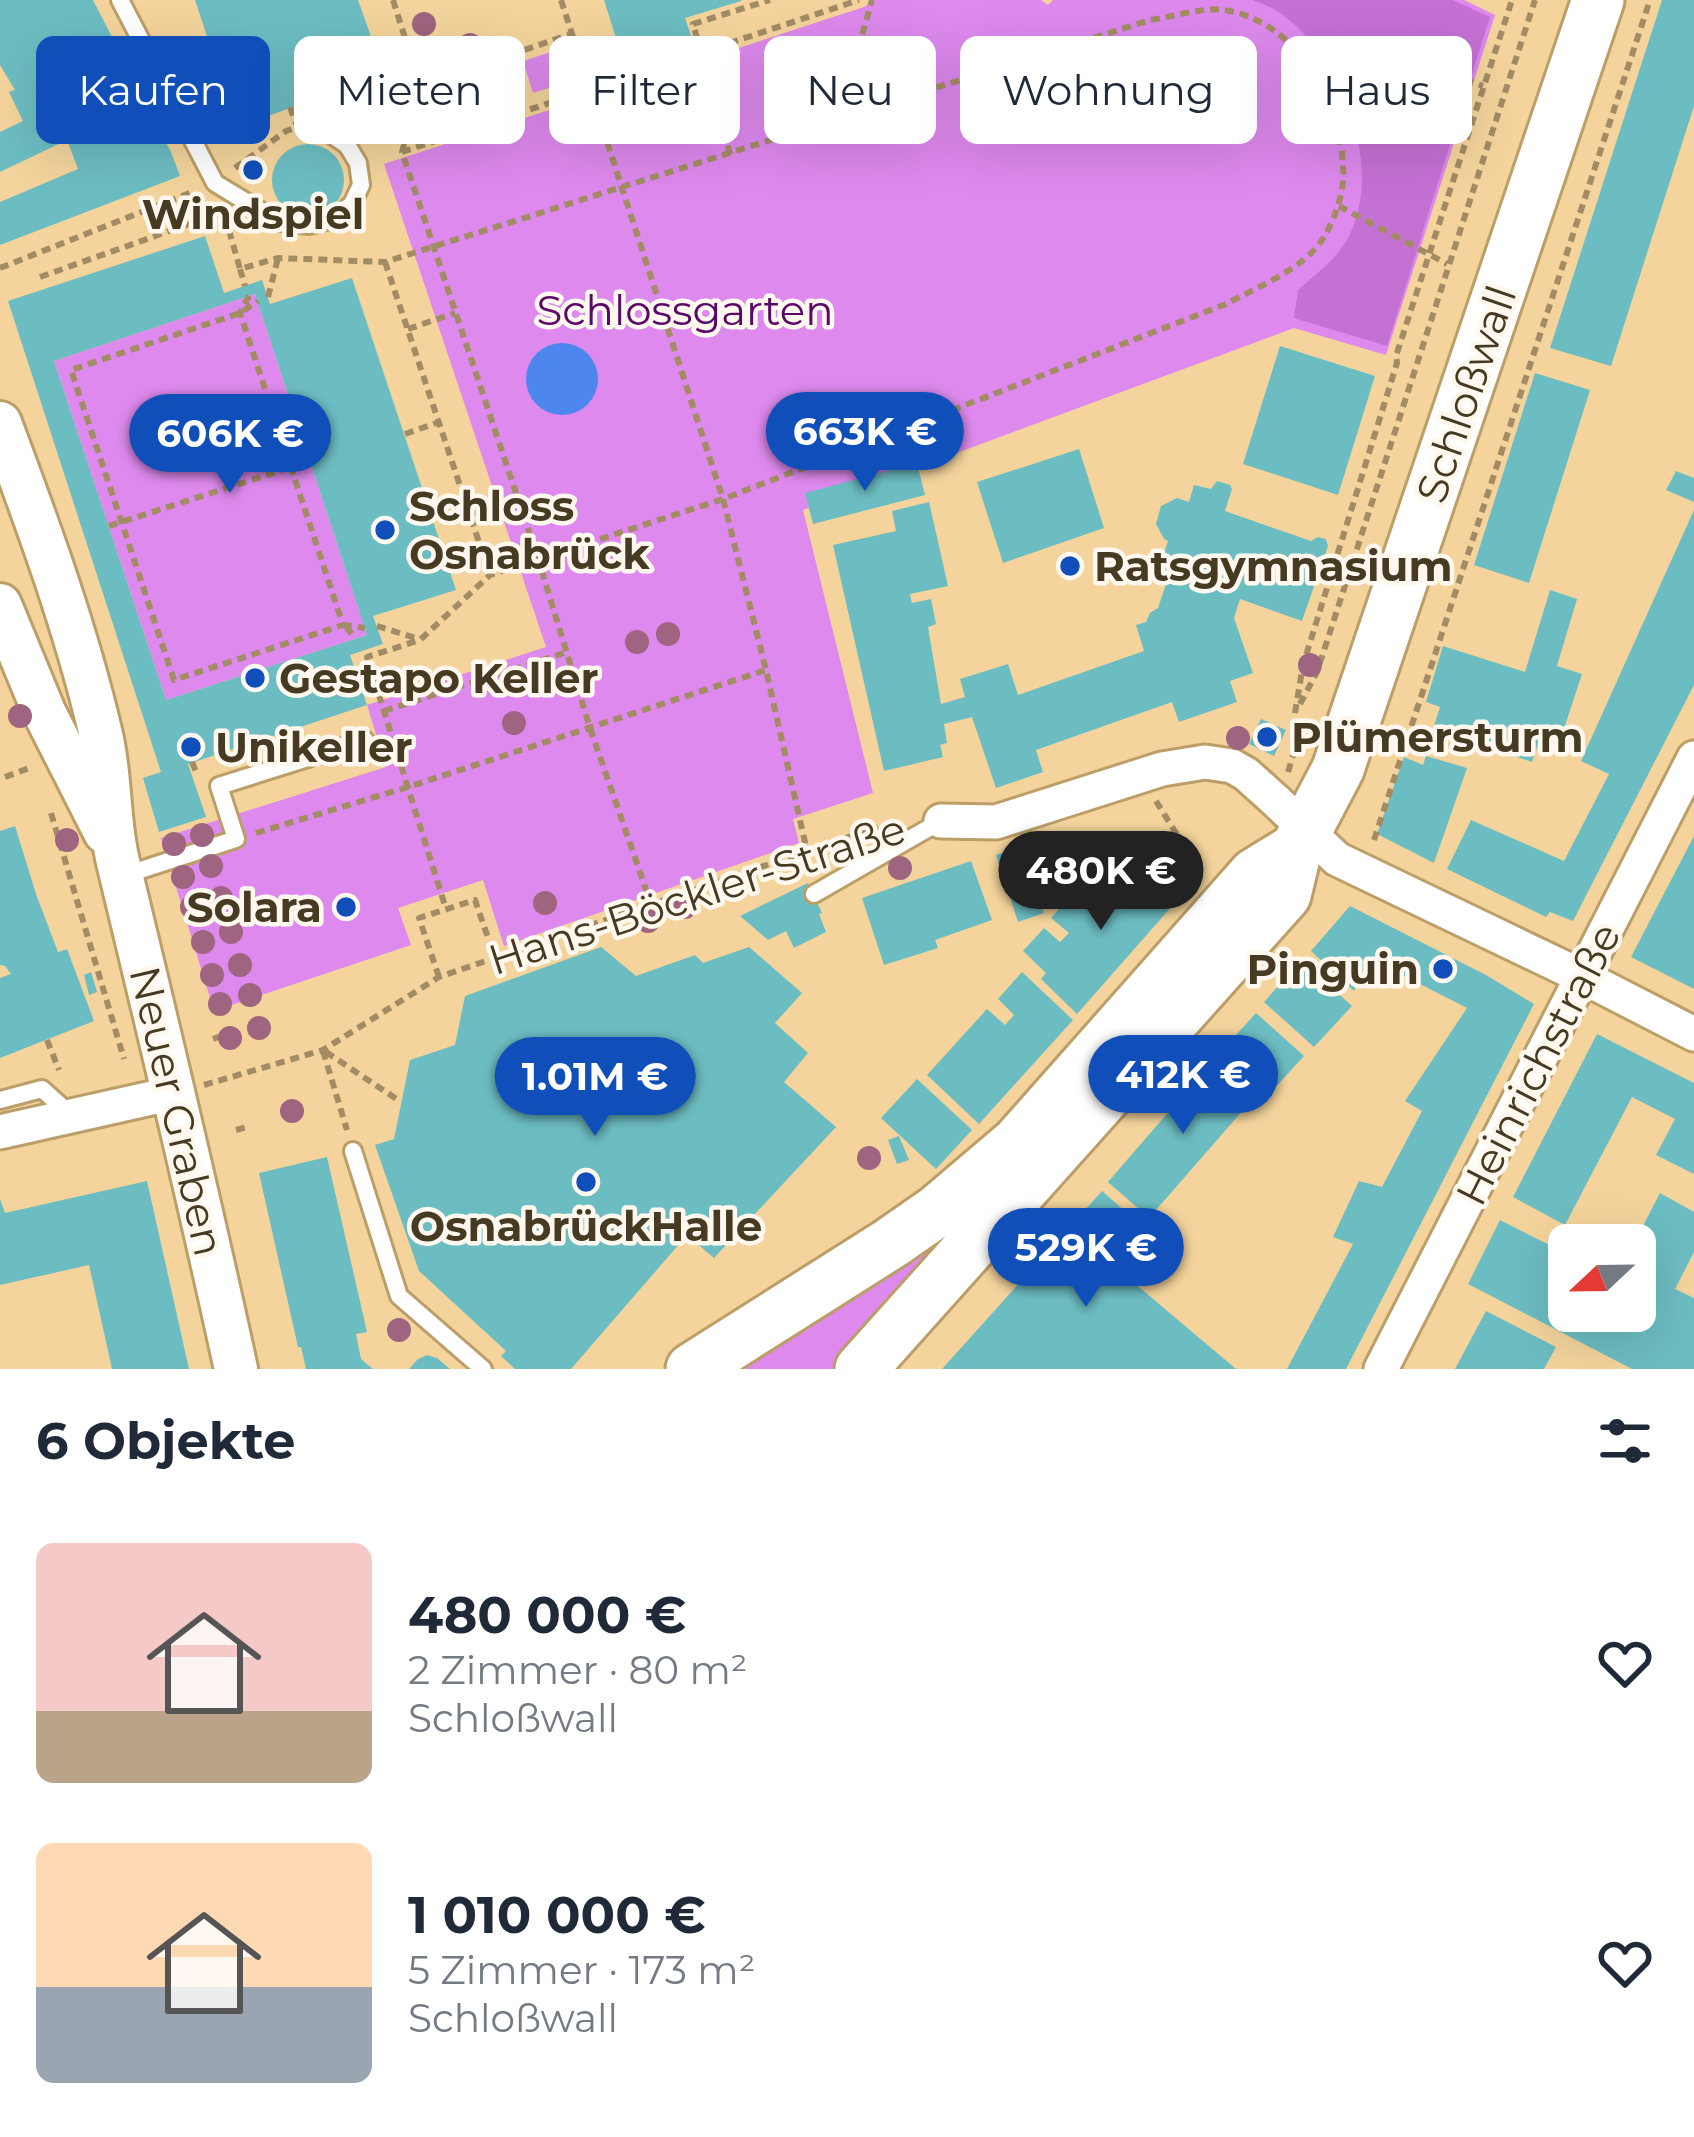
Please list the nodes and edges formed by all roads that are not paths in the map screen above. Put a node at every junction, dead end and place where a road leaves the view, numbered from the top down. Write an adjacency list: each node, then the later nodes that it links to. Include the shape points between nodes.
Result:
1 (120, 0): 3 (lane, via 214,183 279,222 334,219 361,185)
2 (1598, 0): 9 (main road, Schloßwall, via 1338,769)
3 (346, 144)
4 (0, 422): 10 (street, Neuer Graben, via 80,654 102,740)
5 (0, 605): 10 (street, Neuer Graben)
6 (365, 740): 10 (lane, via 219,786 236,839)
7 (1694, 758): 12 (street, Heinrichstraße)
8 (940, 820): 9 (street, Hans-Böckler-Straße, via 996,822 1204,762 1246,774); 11 (lane)
9 (1301, 840): 12 (street, Hans-Böckler-Straße); 21 (main road, Schloßwall, via 1255,874 1017,1143 891,1244); 22 (main road, Schloßwall, via 1285,895)
10 (119, 865): 14 (street, Neuer Graben)
11 (814, 894)
12 (1582, 977): 13 (street, Hans-Böckler-Straße); 23 (street, Heinrichstraße)
13 (1694, 1034)
14 (174, 1093): 16 (street); 19 (street, Neuer Graben)
15 (0, 1100): 16 (lane, via 42,1090)
16 (72, 1117): 17 (street)
17 (0, 1132)
18 (353, 1151): 20 (lane, via 399,1296)
19 (236, 1369)
20 (483, 1369)
21 (692, 1369)
22 (860, 1369)
23 (1381, 1369)

